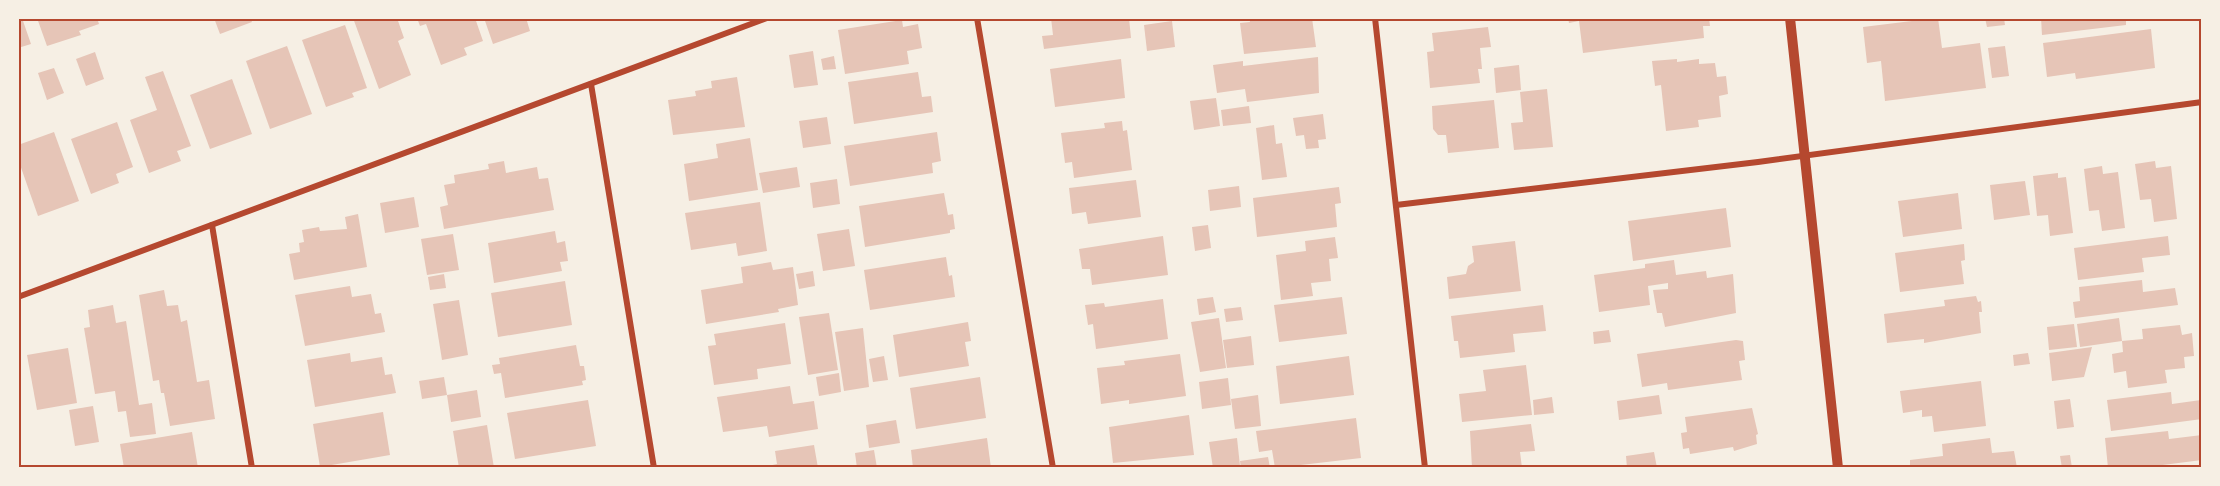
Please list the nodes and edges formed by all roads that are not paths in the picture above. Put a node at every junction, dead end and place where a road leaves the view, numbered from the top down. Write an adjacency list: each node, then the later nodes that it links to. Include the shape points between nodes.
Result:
1 (767, 18): 5 (street)
2 (977, 18): 13 (street)
3 (1376, 18): 8 (street)
4 (1790, 18): 7 (street)
5 (591, 84): 9 (street); 12 (street)
6 (2202, 102): 7 (street)
7 (1804, 155): 8 (street); 15 (street)
8 (1396, 205): 14 (street)
9 (212, 225): 10 (street); 11 (street)
10 (18, 297)
11 (252, 468)
12 (654, 468)
13 (1053, 468)
14 (1425, 468)
15 (1838, 468)

